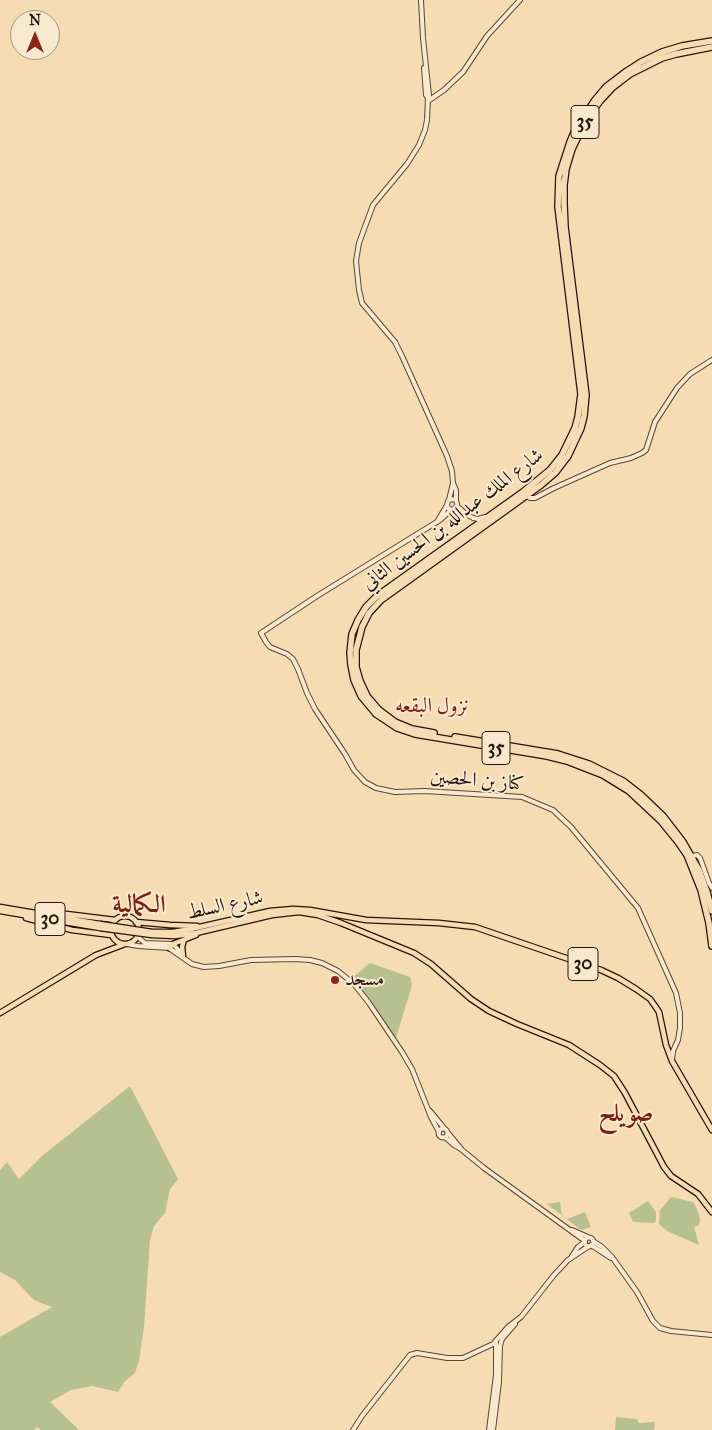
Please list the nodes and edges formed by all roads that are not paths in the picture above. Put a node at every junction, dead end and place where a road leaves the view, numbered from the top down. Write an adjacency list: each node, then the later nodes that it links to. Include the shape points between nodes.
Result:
1 (420, 0): 5 (street)
2 (520, 0): 5 (street, via 487,36 463,72)
3 (712, 41): 6 (highway, شارع الملك عبدالله بن الحسين الثاني / 35, via 668,50 641,62 606,87 586,112 570,142 560,176 558,207)
4 (712, 47): 6 (highway, شارع الملك عبدالله بن الحسين الثاني / 35, via 662,58 630,74 613,87 586,120 572,149 564,185)
5 (428, 100): 9 (street, via 423,136 407,164 373,205 356,260 362,303 395,342 447,456)
6 (568, 270): 7 (highway, شارع الملك عبدالله بن الحسين الثاني / 35)
7 (569, 282): 10 (highway, شارع الملك عبدالله بن الحسين الثاني / 35, via 586,388 584,416 575,444 562,466); 16 (highway, شارع الملك عبدالله بن الحسين الثاني / 35, via 580,394 575,428 550,470)
8 (712, 360): 10 (street, via 690,374 677,388 655,422 646,450 642,453 610,463 535,498)
9 (453, 483): 11 (street); 12 (street)
10 (527, 496): 19 (highway, شارع الملك عبدالله بن الحسين الثاني / 35)
11 (449, 500): 12 (street); 13 (street)
12 (456, 500): 14 (street)
13 (447, 505): 14 (street); 17 (street)
14 (454, 508): 15 (street); 17 (street)
15 (468, 516): 16 (street); 18 (street, via 475,521)
16 (488, 517): 18 (highway, شارع الملك عبدالله بن الحسين الثاني / 35)
17 (437, 522): 44 (street, كناز بن الحصين, via 261,633 270,647 293,659 315,709 365,782 395,792 522,797 549,807 567,822 641,914 678,999 680,1028)
18 (471, 530): 19 (highway, شارع الملك عبدالله بن الحسين الثاني / 35)
19 (443, 552): 20 (highway, شارع الملك عبدالله بن الحسين الثاني / 35, via 380,600 362,626 356,666 363,688 372,702 388,718 412,729 558,754 601,769 650,802); 40 (highway, شارع الملك عبدالله بن الحسين الثاني / 35, via 377,596 358,620 352,634 350,658 354,680 366,703 379,717 401,730 556,758 590,769 625,788 661,821 687,855 702,890)
20 (692, 856): 21 (street, via 700,858); 25 (highway, شارع الملك عبدالله بن الحسين الثاني / 35)
21 (712, 888)
22 (0, 907): 23 (main road, شارع السلط / 30)
23 (23, 910): 27 (main road); 30 (main road, شارع السلط / 30)
24 (0, 911): 26 (main road, شارع السلط / 30)
25 (712, 911)
26 (18, 914): 30 (main road, شارع السلط / 30); 36 (main road, via 56,926)
27 (115, 920): 29 (main road, via 126,916); 36 (main road, via 111,927)
28 (366, 920): 31 (main road, شارع السلط / 30, via 294,909); 32 (main road, via 361,925); 45 (main road, 30, via 475,927 607,972 652,1002 659,1012)
29 (136, 922): 31 (main road); 35 (main road)
30 (100, 926): 34 (main road, شارع السلط / 30, bridge)
31 (203, 926): 34 (main road, شارع السلط / 30)
32 (362, 930): 33 (main road, شارع السلط / 30, via 318,915 294,912); 52 (main road, 30, via 423,958 489,1011 568,1045 610,1073 624,1089 665,1170 698,1194)
33 (206, 932): 34 (main road, شارع السلط / 30, via 175,936); 37 (main road)
34 (152, 934)
35 (138, 935): 38 (main road); 39 (street, via 145,943)
36 (112, 936): 38 (main road, via 117,942); 41 (main road)
37 (184, 940): 39 (main road); 42 (main road)
38 (126, 944): 39 (street); 41 (main road)
39 (171, 946): 42 (street)
40 (712, 946)
41 (103, 952): 43 (main road)
42 (184, 957): 47 (street, via 192,964 204,967 251,960 304,959 338,971 354,984 387,1029 412,1069)
43 (0, 1013)
44 (674, 1048): 45 (street); 46 (street, كناز بن الحصين)
45 (668, 1050): 46 (main road, 30)
46 (672, 1062): 49 (main road, 30)
47 (428, 1109): 48 (street); 50 (street)
48 (444, 1128): 50 (street); 51 (street)
49 (712, 1130)
50 (439, 1132): 51 (street, via 441,1136)
51 (446, 1135): 53 (street, via 454,1145)
52 (712, 1212)
53 (567, 1228): 54 (street); 55 (street)
54 (575, 1234): 55 (street); 57 (street)
55 (586, 1240): 56 (street, via 586,1245); 56 (street, via 592,1238); 57 (street)
56 (591, 1244): 58 (street); 60 (street, via 607,1251 660,1328 670,1332)
57 (578, 1247): 58 (street)
58 (572, 1256): 59 (street)
59 (518, 1321): 61 (street, via 508,1327); 64 (street, via 500,1346)
60 (712, 1335)
61 (496, 1342): 62 (street, via 463,1358 410,1355); 63 (street, via 496,1374)
62 (353, 1430)
63 (489, 1430)
64 (493, 1430)

